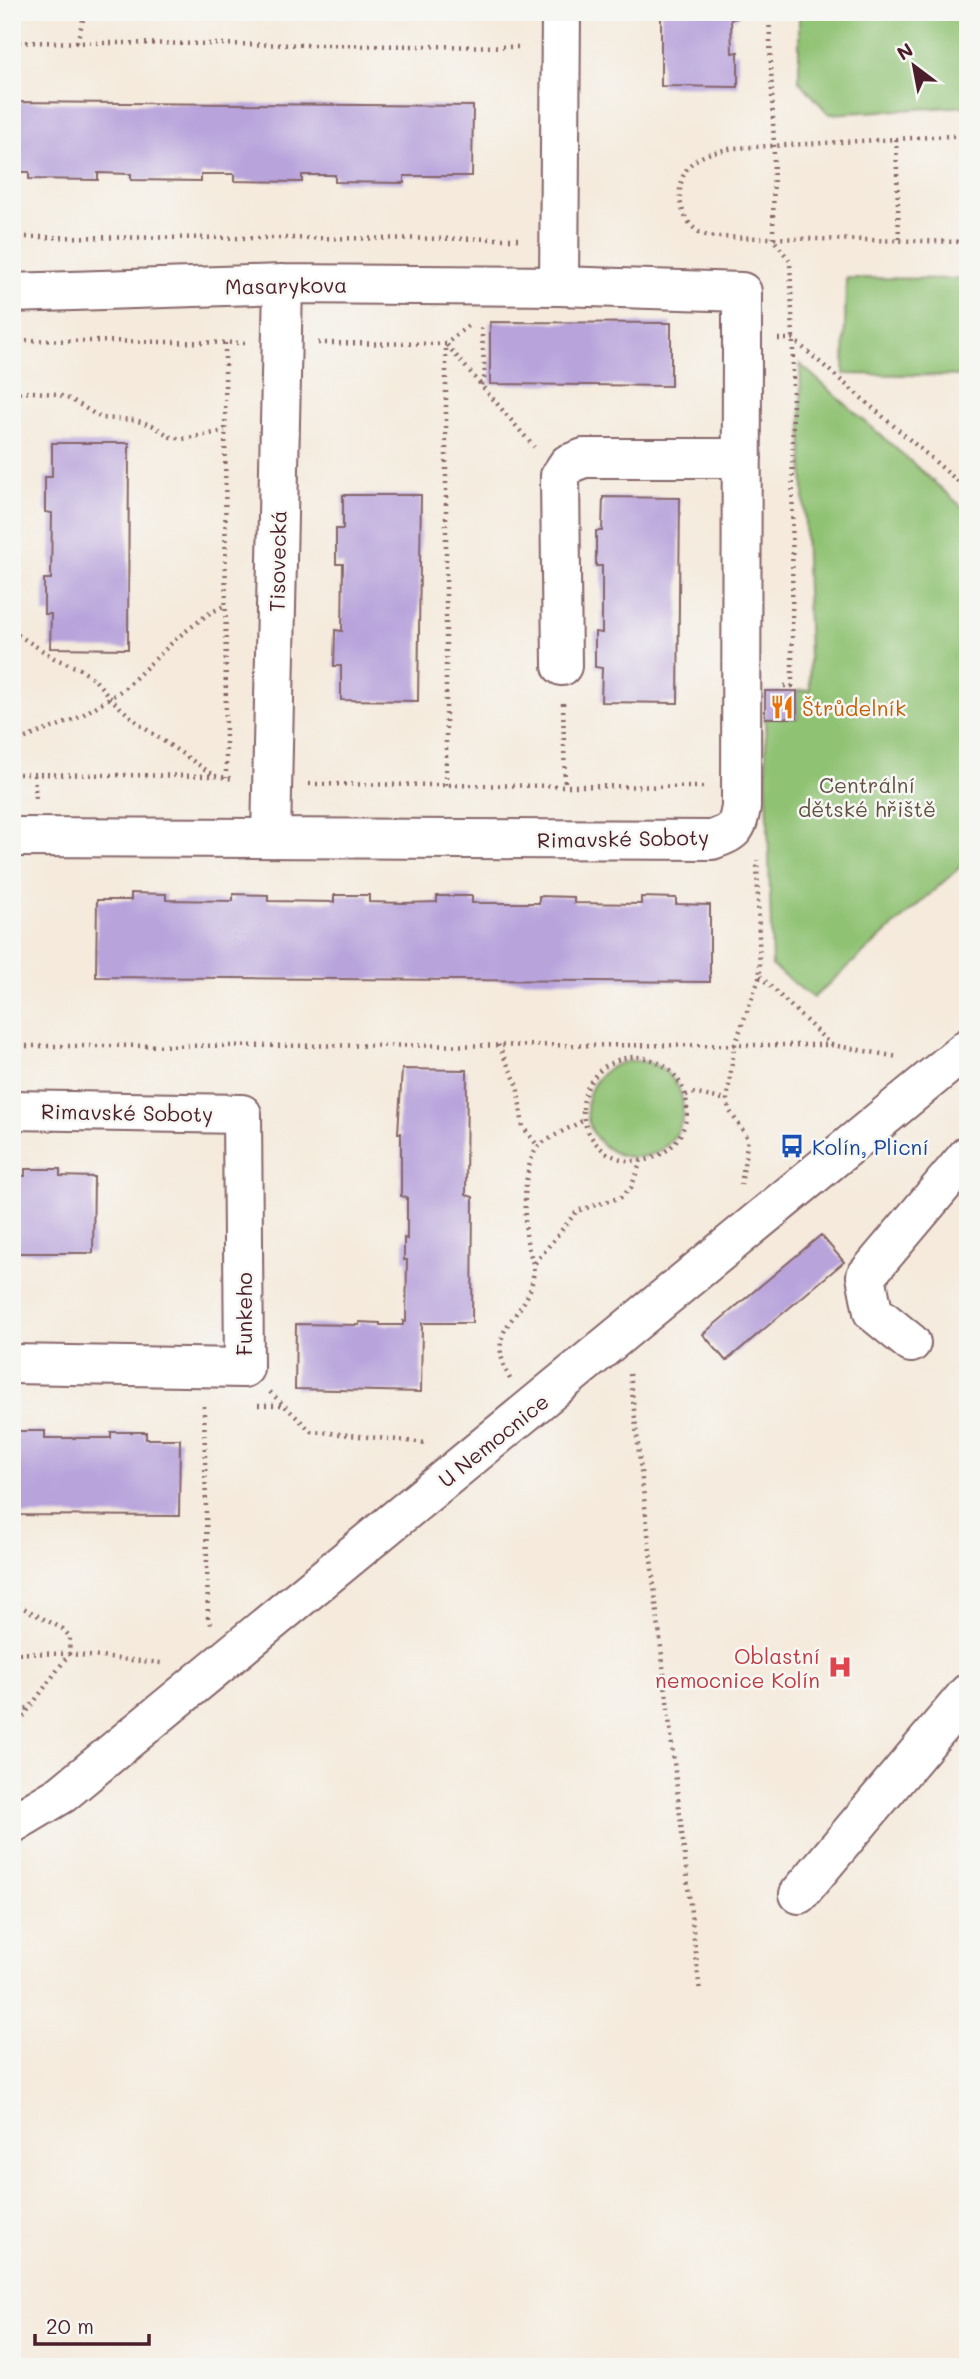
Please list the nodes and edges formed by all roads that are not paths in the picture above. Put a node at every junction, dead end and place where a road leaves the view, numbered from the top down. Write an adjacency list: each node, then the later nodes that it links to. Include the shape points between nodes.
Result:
1 (561, 12): 3 (street)
2 (283, 284): 3 (street, Masarykova); 5 (street, Masarykova); 9 (street, Tisovecká)
3 (559, 286): 4 (street, Masarykova)
4 (742, 292): 6 (street, Rimavské Soboty)
5 (12, 293)
6 (742, 458): 7 (street, via 584,457 568,464 560,477); 9 (street, Rimavské Soboty, via 741,807 732,833 712,840)
7 (562, 666)
8 (12, 837): 9 (street, Rimavské Soboty)
9 (271, 838)
10 (957, 1057): 17 (street, U Nemocnice, via 62,1794)
11 (12, 1110): 12 (street, Rimavské Soboty)
12 (243, 1114): 15 (street, Funkeho, via 244,1368)
13 (968, 1155): 14 (street, via 866,1276 873,1312)
14 (911, 1343)
15 (12, 1364)
16 (968, 1693): 18 (street)
17 (12, 1824)
18 (799, 1894)

